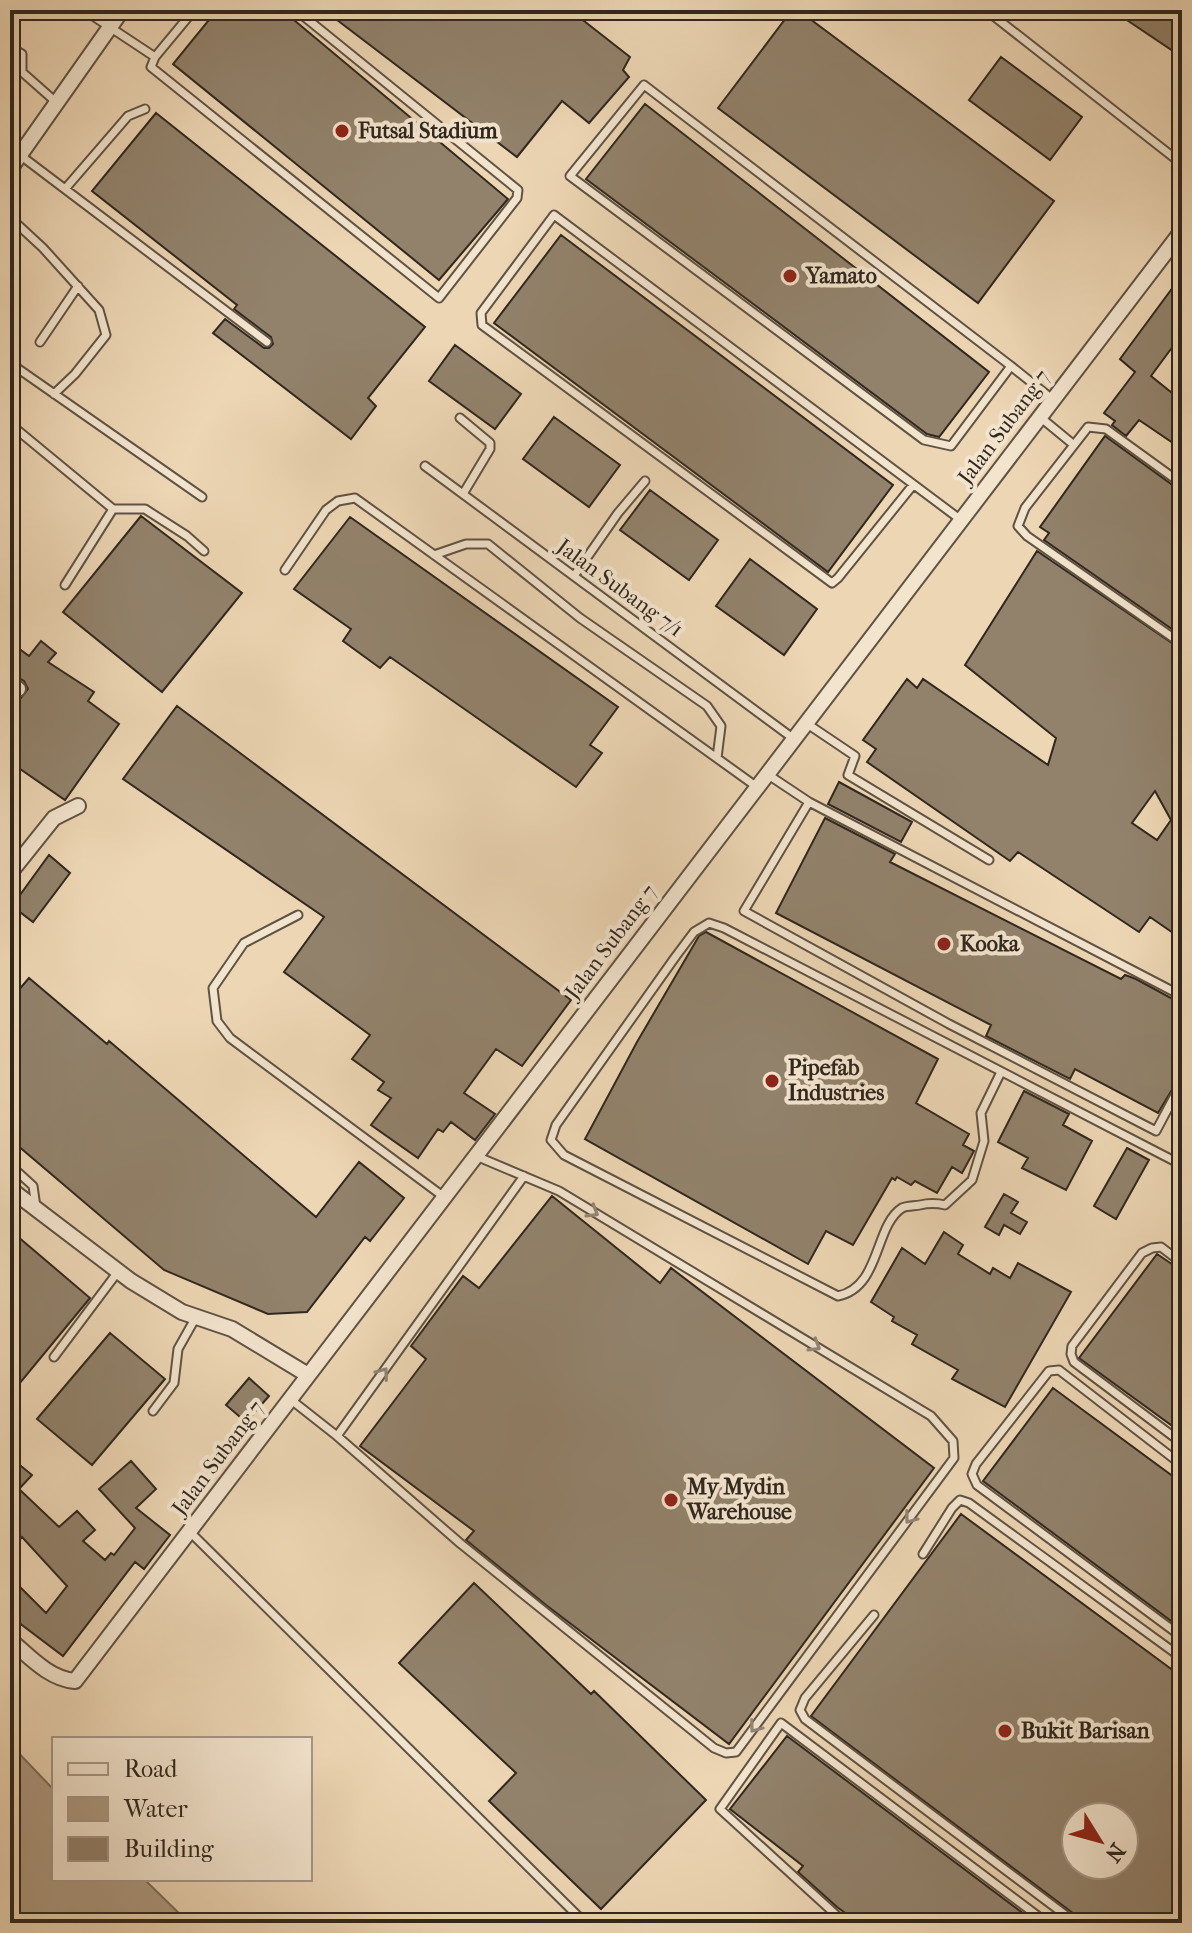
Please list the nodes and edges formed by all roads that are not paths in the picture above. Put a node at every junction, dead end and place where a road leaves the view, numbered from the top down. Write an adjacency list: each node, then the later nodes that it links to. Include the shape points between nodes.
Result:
1 (84, 10): 6 (lane)
2 (122, 10): 6 (street)
3 (194, 10): 8 (lane)
4 (296, 10): 8 (lane, via 518,190 439,298 151,67)
5 (986, 10): 12 (lane)
6 (111, 27): 8 (lane); 9 (street)
7 (10, 47): 9 (lane, via 22,54 22,72)
8 (155, 57)
9 (57, 104): 11 (street)
10 (145, 109): 14 (lane, via 128,116)
11 (20, 155): 13 (street); 14 (lane)
12 (1182, 164)
13 (10, 169)
14 (65, 189): 19 (lane)
15 (16, 223): 17 (lane)
16 (1182, 231): 23 (street, Jalan Subang 7)
17 (78, 286): 18 (lane); 22 (lane, via 99,310 106,335)
18 (40, 342)
19 (267, 342)
20 (10, 363): 22 (lane)
21 (1011, 366): 21 (lane, via 951,446 924,440 570,176 644,85); 23 (lane)
22 (54, 394): 33 (lane)
23 (1053, 399): 24 (street, Jalan Subang 7)
24 (1040, 417): 27 (lane); 35 (street, Jalan Subang 7)
25 (460, 418): 32 (lane, via 490,443)
26 (10, 424): 34 (lane)
27 (1074, 445): 30 (lane, via 1088,427 1106,429); 41 (lane, via 1025,508 1018,526)
28 (425, 466): 32 (lane, Jalan Subang 7/1)
29 (645, 481): 39 (lane)
30 (1182, 484)
31 (913, 485): 31 (lane, via 832,583 482,325 481,313 554,215); 35 (lane)
32 (463, 494): 39 (lane, Jalan Subang 7/1)
33 (202, 497)
34 (113, 509): 36 (lane, via 145,509); 40 (lane)
35 (961, 520): 42 (street, Jalan Subang 7)
36 (204, 551)
37 (434, 555): 38 (lane, via 355,498 326,510); 44 (lane); 44 (lane, via 466,544 488,544 580,618 707,706 721,726)
38 (285, 570)
39 (574, 576): 43 (lane, Jalan Subang 7/1)
40 (65, 585)
41 (1182, 644)
42 (806, 723): 43 (street, Jalan Subang 7); 49 (lane, via 855,756 848,775)
43 (794, 739): 45 (street, Jalan Subang 7)
44 (717, 758): 46 (lane)
45 (767, 774): 46 (street, Jalan Subang 7); 47 (lane)
46 (757, 787): 55 (street, Jalan Subang 7)
47 (809, 802): 52 (lane); 54 (lane, via 744,911 1156,1131)
48 (78, 806): 50 (street, via 54,818)
49 (989, 860)
50 (10, 873)
51 (298, 915): 60 (lane, via 244,943 213,988 217,1021 230,1038)
52 (1182, 996)
53 (1001, 1072): 53 (lane, via 709,923 694,932 676,956 556,1125 551,1140 564,1155 838,1296 850,1294 868,1274 902,1208 945,1205 972,1180 984,1141 981,1113); 57 (lane)
54 (1182, 1082)
55 (476, 1156): 58 (lane); 60 (street, Jalan Subang 7)
56 (10, 1165): 61 (lane, via 33,1186)
57 (1182, 1165)
58 (524, 1176): 69 (lane, one-way to 58); 69 (lane, one-way to 69, via 559,1191 931,1416 953,1441 954,1458 736,1752 726,1753 461,1544)
59 (10, 1189): 61 (street)
60 (444, 1197): 66 (street, Jalan Subang 7)
61 (36, 1209): 63 (street)
62 (1182, 1263): 70 (lane, via 1161,1247 1142,1253 1071,1354 1074,1362)
63 (117, 1273): 64 (street); 65 (lane)
64 (196, 1317): 66 (street, via 232,1329); 68 (lane, via 178,1349 174,1383)
65 (54, 1357)
66 (308, 1375): 67 (street, Jalan Subang 7)
67 (290, 1399): 69 (lane); 72 (street, Jalan Subang 7)
68 (153, 1411)
69 (337, 1436)
70 (1182, 1443)
71 (1182, 1465): 75 (lane, via 1059,1370 1049,1371 972,1474 977,1485)
72 (189, 1531): 76 (street, Jalan Subang 7, via 75,1681 48,1672); 78 (lane)
73 (923, 1554): 77 (lane, via 952,1508 960,1500 969,1503)
74 (874, 1615): 81 (lane, via 805,1698 800,1710 805,1719)
75 (1182, 1637)
76 (10, 1640)
77 (1182, 1658)
78 (585, 1923)
79 (845, 1923): 80 (lane, via 720,1809 781,1723)
80 (1047, 1923)
81 (1076, 1923)

